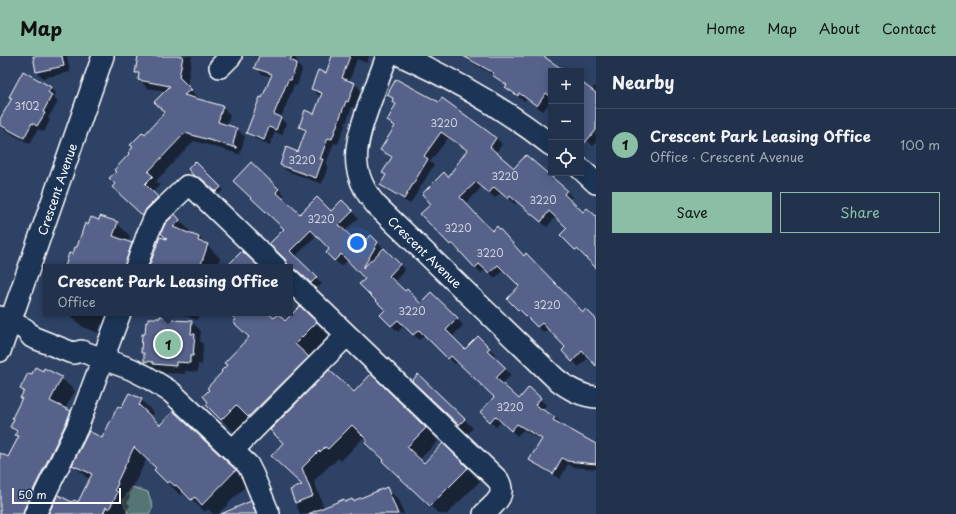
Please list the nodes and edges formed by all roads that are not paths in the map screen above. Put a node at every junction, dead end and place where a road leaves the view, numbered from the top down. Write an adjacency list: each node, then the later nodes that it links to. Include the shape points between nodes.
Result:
1 (103, 56): 11 (street, Crescent Avenue)
2 (387, 56): 15 (street, Crescent Avenue, via 357,140 356,161 366,192 383,212 556,378 578,392)
3 (402, 56): 4 (street, via 475,93)
4 (548, 143)
5 (584, 173): 6 (street)
6 (596, 183)
7 (137, 264): 8 (street, via 155,217 185,187 190,186)
8 (273, 264)
9 (293, 283): 12 (street)
10 (119, 316): 14 (street)
11 (12, 323): 13 (street, Crescent Avenue); 14 (street, via 32,337 64,350 74,353 81,351)
12 (347, 335): 16 (street); 19 (street, via 498,480 502,494)
13 (0, 351)
14 (104, 358): 16 (street, via 142,374 171,392); 17 (street, via 77,428)
15 (596, 397)
16 (233, 450): 18 (street, via 248,465)
17 (35, 514)
18 (269, 514)
19 (484, 514)

